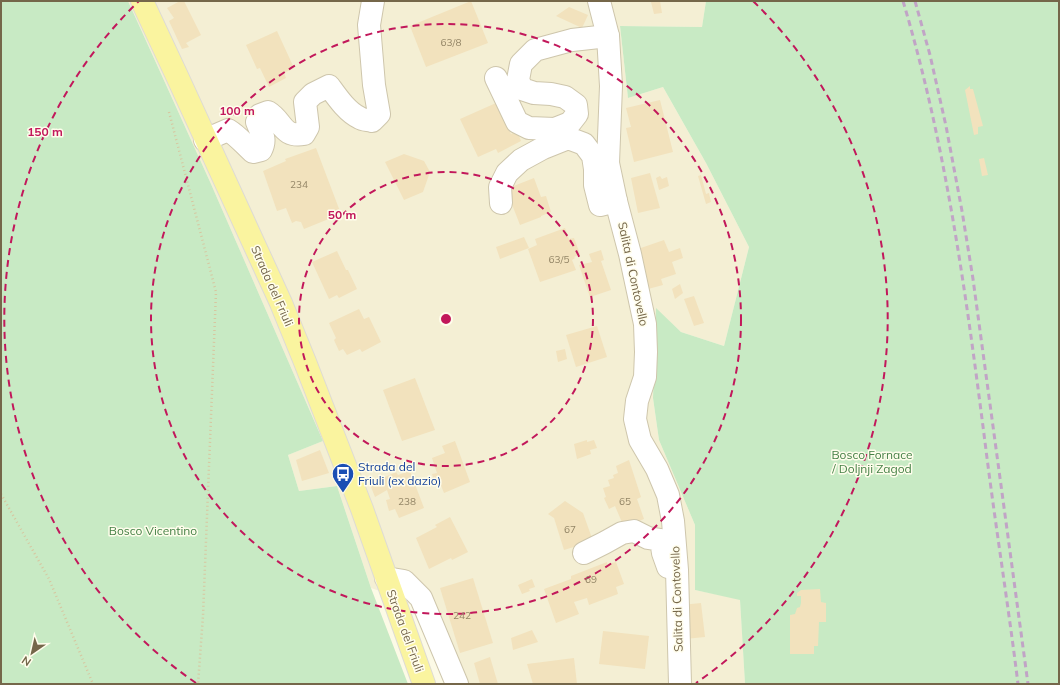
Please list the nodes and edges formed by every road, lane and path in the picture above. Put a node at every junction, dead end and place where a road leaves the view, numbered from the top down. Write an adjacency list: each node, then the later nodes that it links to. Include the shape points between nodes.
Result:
1 (142, 1): 7 (main road, Strada del Friuli)
2 (373, 1): 7 (street, via 369,25 378,114 372,121 360,119 329,86 305,102 308,127 304,134 296,136 288,133 268,112 260,115 257,122 263,136 264,144 261,150 253,152 228,130)
3 (599, 1): 4 (street, Salita di Contovello)
4 (608, 36): 5 (street, via 572,40 535,50 521,64 518,80 522,89 565,97 576,105 577,114 570,123 555,129 529,128 517,122); 8 (street, Salita di Contovello, via 611,86 608,163)
5 (496, 78)
6 (168, 109): 15 (path, via 216,292)
7 (205, 140): 13 (main road, Strada del Friuli, via 306,362)
8 (616, 201): 9 (street, via 600,205 595,185 593,156 584,144 568,138 521,160 507,173 500,186); 12 (street, Salita di Contovello, via 645,324 645,377 637,401 635,419 640,440 668,495)
9 (501, 203)
10 (1, 494): 14 (path, via 48,579)
11 (584, 553): 12 (street, via 622,533 634,531 648,538 661,540 668,567)
12 (677, 570): 18 (street, Salita di Contovello)
13 (386, 578): 16 (main road, Strada del Friuli); 17 (street, Strada del Friuli, via 404,581 421,598)
14 (93, 684)
15 (198, 684)
16 (424, 684)
17 (457, 684)
18 (680, 684)

